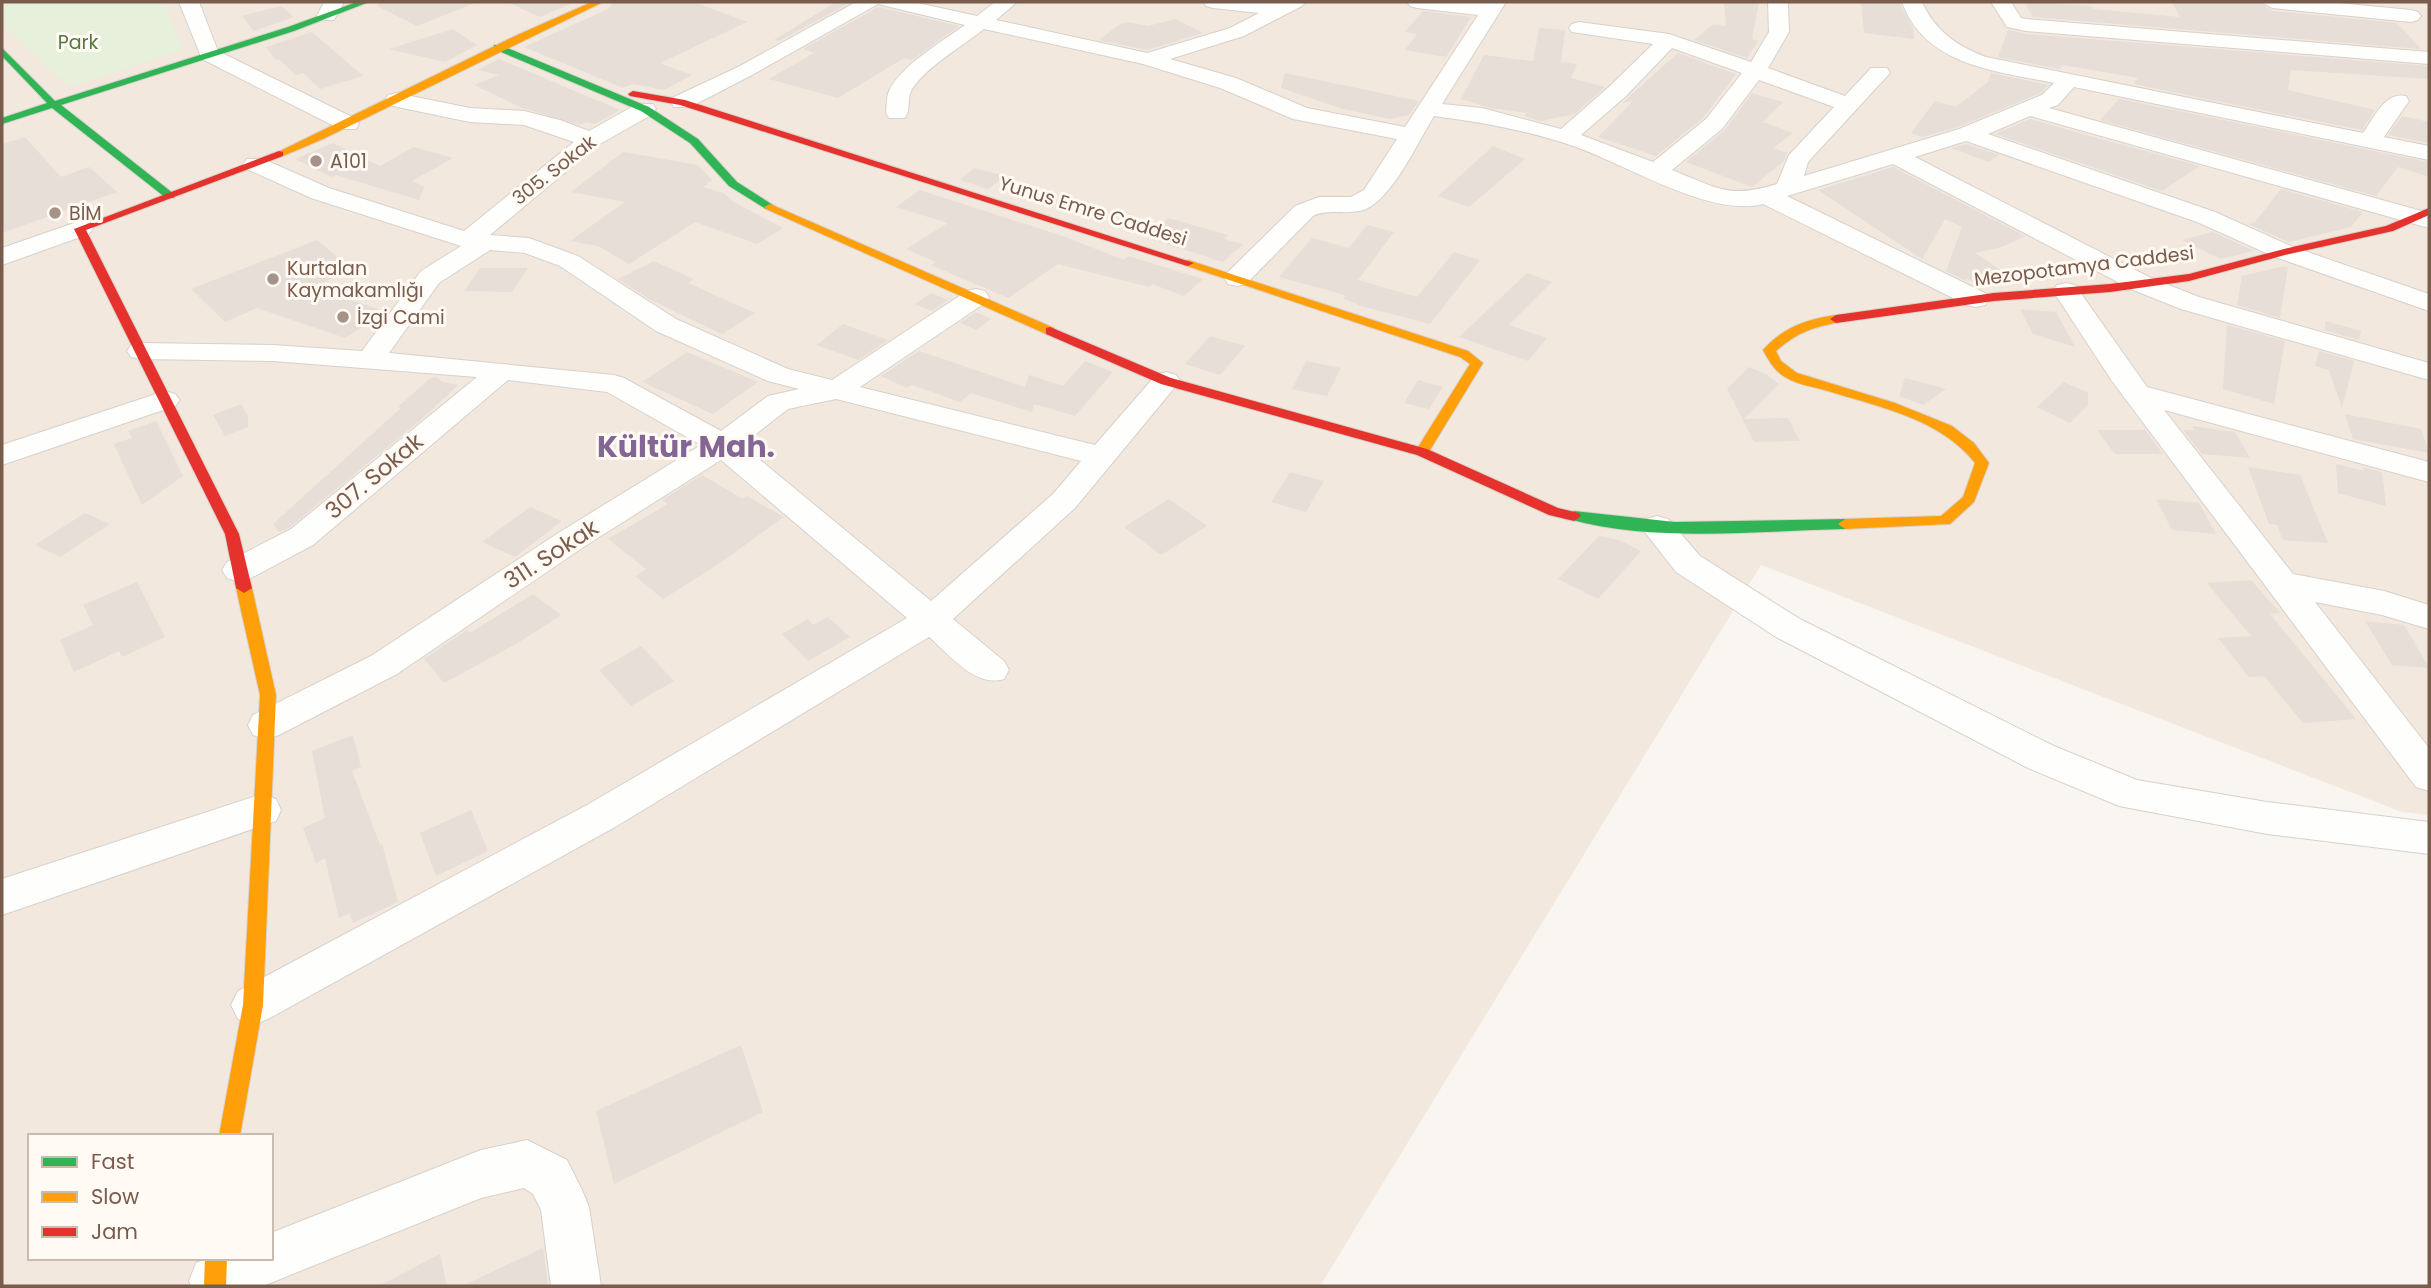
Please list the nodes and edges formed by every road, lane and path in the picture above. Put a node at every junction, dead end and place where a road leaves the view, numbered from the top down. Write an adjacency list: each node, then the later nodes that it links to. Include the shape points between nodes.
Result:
1 (189, 2): 24 (street)
2 (365, 2): 16 (street)
3 (599, 2): 22 (street)
4 (870, 2): 33 (street)
5 (887, 2): 18 (street)
6 (1007, 2): 18 (street)
7 (1213, 2): 14 (street)
8 (1417, 2): 15 (street)
9 (1778, 2): 27 (street, via 1779,32)
10 (1912, 2): 29 (street, via 1917,17 1936,40 1961,55)
11 (2001, 2): 25 (street, via 2014,23 2026,25)
12 (2272, 2): 17 (street)
13 (2396, 2): 17 (street)
14 (1288, 5): 26 (street, via 1237,32)
15 (1493, 6): 37 (street)
16 (330, 9): 24 (street)
17 (2411, 16): 20 (street)
18 (983, 23): 26 (street); 39 (street, via 916,72 899,92)
19 (1579, 28): 21 (street, via 1610,22)
20 (2429, 33)
21 (1669, 40): 27 (street); 44 (street)
22 (497, 47): 30 (street); 31 (street)
23 (2, 51): 34 (street)
24 (209, 55): 34 (street); 41 (street)
25 (2429, 58)
26 (1148, 59): 43 (street, via 1228,83 1301,114)
27 (1756, 70): 35 (street); 50 (street, via 1714,124)
28 (1879, 73): 35 (street)
29 (2068, 81): 38 (street, via 2050,100); 46 (street)
30 (591, 86): 33 (street, Yunus Emre Caddesi); 36 (street)
31 (396, 100): 41 (street); 45 (street, via 470,115 524,118)
32 (2399, 101): 46 (street)
33 (682, 102): 58 (street, Yunus Emre Caddesi)
34 (54, 105): 40 (street); 52 (street)
35 (1849, 105): 51 (street, via 1797,160)
36 (645, 109): 45 (street, 305. Sokak); 61 (street, via 694,141 733,184 757,201)
37 (1427, 109): 43 (street); 44 (street, via 1482,115)
38 (2028, 109): 42 (street); 53 (street)
39 (897, 113)
40 (2, 121)
41 (348, 124): 49 (street)
42 (1968, 134): 48 (street); 56 (street, via 2206,217)
43 (1410, 135): 58 (street, via 1373,195 1357,204 1319,204 1304,211)
44 (1565, 137): 50 (street)
45 (590, 140): 55 (street, 305. Sokak, via 478,229)
46 (2369, 141): 47 (street)
47 (2429, 153)
48 (1895, 156): 51 (street); 59 (street)
49 (255, 164): 52 (street); 55 (street, via 320,193)
50 (1655, 172): 51 (street, via 1732,200)
51 (1777, 192): 62 (street)
52 (170, 196): 54 (street)
53 (2424, 216): 56 (street, Mezopotamya Caddesi, via 2389,229)
54 (80, 229): 57 (street); 64 (street)
55 (477, 241): 65 (street, 305. Sokak, via 430,277); 69 (street, via 529,246 569,261 666,325 778,375)
56 (2284, 251): 59 (street, Mezopotamya Caddesi, via 2189,277); 63 (street)
57 (2, 257)
58 (1237, 278): 73 (street, Yunus Emre Caddesi, via 1465,354 1477,363)
59 (2142, 284): 60 (street, Mezopotamya Caddesi); 67 (street, via 2190,303)
60 (2066, 291): 62 (street, Mezopotamya Caddesi); 70 (street)
61 (976, 297): 68 (street); 69 (street)
62 (1976, 299): 77 (street, Mezopotamya Caddesi, via 1812,322 1795,328 1769,350 1792,376 1890,406 1947,429 1969,446 1982,463 1969,499 1945,521)
63 (2429, 303)
64 (141, 351): 65 (street); 71 (street)
65 (369, 360): 66 (street)
66 (502, 371): 72 (street, via 614,384); 78 (street, 307. Sokak, via 302,537)
67 (2429, 372)
68 (1166, 381): 73 (street); 75 (street)
69 (836, 390): 72 (street, 311. Sokak, via 778,402); 75 (street)
70 (2138, 394): 76 (street); 79 (street)
71 (165, 400): 74 (street); 78 (street, via 232,534)
72 (723, 445): 81 (street); 83 (street, 311. Sokak, via 384,665)
73 (1422, 452): 77 (street, via 1554,512)
74 (2, 455)
75 (1102, 457): 81 (street, via 1064,501)
76 (2429, 472)
77 (1657, 527): 86 (street, via 1688,564 1788,628 2040,757 2133,795)
78 (239, 570): 83 (street, via 268,695)
79 (2281, 584): 80 (street, via 2384,603); 84 (street)
80 (2429, 617)
81 (931, 620): 82 (street); 88 (street, via 601,816)
82 (991, 670)
83 (266, 725): 85 (street)
84 (2429, 776)
85 (262, 810): 87 (street); 88 (street)
86 (2429, 838)
87 (2, 897)
88 (253, 1005): 89 (street)
89 (229, 1134)
90 (273, 1253): 93 (street, via 481,1174 527,1164 550,1177 565,1207)
91 (255, 1260): 92 (street)
92 (215, 1275)
93 (576, 1286)

